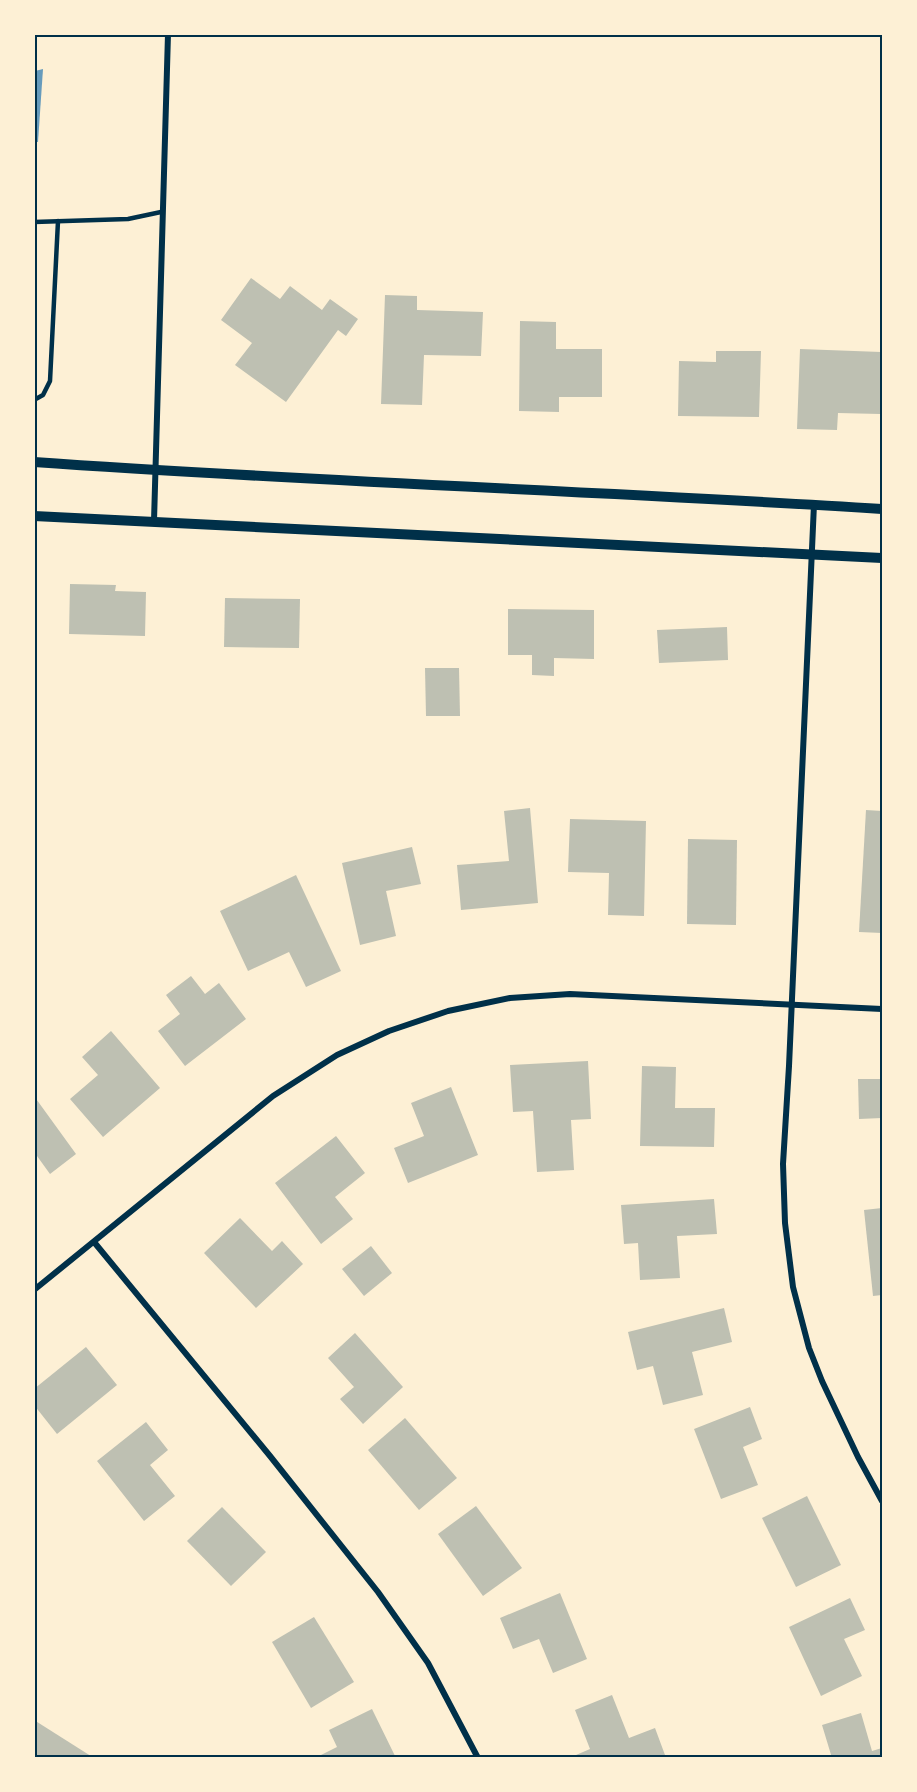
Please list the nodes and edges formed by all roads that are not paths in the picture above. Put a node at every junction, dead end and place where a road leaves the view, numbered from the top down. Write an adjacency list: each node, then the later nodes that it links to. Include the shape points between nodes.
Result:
1 (168, 34): 2 (street)
2 (161, 212): 3 (lane, via 128,219); 7 (street)
3 (58, 221): 4 (lane); 5 (lane, via 50,381 43,395)
4 (34, 222)
5 (34, 400)
6 (34, 462): 7 (street)
7 (155, 470): 8 (street); 11 (street)
8 (813, 504): 9 (street); 12 (street)
9 (882, 509)
10 (34, 516): 11 (street)
11 (154, 521): 12 (street)
12 (810, 553): 13 (street); 14 (street)
13 (882, 558)
14 (791, 1004): 15 (street); 16 (street, via 570,993 510,998 438,1014 337,1055 273,1096); 18 (street, via 783,1164 784,1223 793,1287 822,1381)
15 (882, 1009)
16 (94, 1242): 17 (street); 19 (street, via 378,1593 428,1663)
17 (34, 1290)
18 (882, 1502)
19 (478, 1758)

